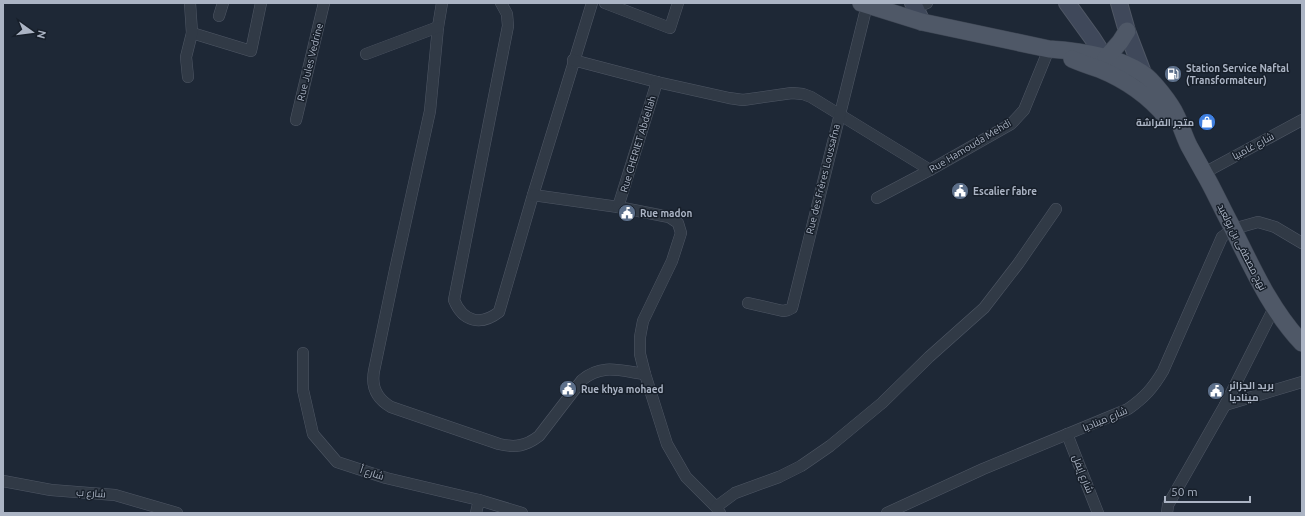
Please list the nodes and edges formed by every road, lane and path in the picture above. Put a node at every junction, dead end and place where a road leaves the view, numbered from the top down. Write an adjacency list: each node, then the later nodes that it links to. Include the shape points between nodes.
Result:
1 (190, 3): 17 (street)
2 (223, 3): 14 (street)
3 (261, 3): 17 (street, via 251,51)
4 (324, 3): 27 (street, Rue Jules Vedrine)
5 (442, 3): 15 (street)
6 (501, 3): 32 (street, via 507,14 508,26 454,300 457,308 469,318 485,320 499,312)
7 (592, 3): 21 (street)
8 (605, 3): 9 (street, via 670,28)
9 (678, 3)
10 (1067, 3): 20 (main road)
11 (1119, 3): 16 (main road)
12 (864, 4): 13 (main road); 26 (street, Rue des Frères Loussafna)
13 (920, 9): 18 (main road)
14 (219, 16)
15 (438, 27): 19 (street); 42 (street, via 430,111 373,378 380,398 391,407 499,444 516,446 524,445 539,436 589,374 609,369)
16 (1127, 31): 20 (main road); 22 (main road)
17 (192, 33): 23 (street, via 186,57)
18 (1049, 50): 20 (main road, نهج مصطفى بن بولعيد, via 1066,50); 24 (main road, نهج مصطفى بن بولعيد); 30 (street, Rue Hamouda Mehdi, via 1024,110 1011,124)
19 (366, 54)
20 (1106, 58): 22 (main road, نهج مصطفى بن بولعيد); 24 (main road)
21 (573, 60): 25 (street); 32 (street)
22 (1143, 73): 29 (main road, نهج مصطفى بن بولعيد, via 1176,114)
23 (188, 77)
24 (1116, 77): 29 (main road, نهج مصطفى بن بولعيد, via 1158,107)
25 (657, 82): 26 (street, via 743,100 802,94); 34 (street, Rue CHERIET Abdellah)
26 (839, 114): 30 (street); 38 (street, Rue des Frères Loussafna, via 792,308 783,311)
27 (296, 120)
28 (1302, 120): 31 (street, شارع غامبيا)
29 (1190, 147): 31 (main road, نهج مصطفى بن بولعيد)
30 (930, 170): 33 (street, Rue Hamouda Mehdi)
31 (1204, 173): 36 (main road, نهج مصطفى بن بولعيد)
32 (532, 195): 34 (street)
33 (878, 198)
34 (618, 207): 42 (street, via 672,218 678,223 681,233 672,261 643,321 640,354)
35 (1056, 209): 48 (street, via 984,308 882,403 830,446 801,466 735,493)
36 (1233, 228): 37 (street, via 1258,222 1275,226); 39 (main road, نهج مصطفى بن بولعيد); 45 (street, شارع ميناديا, via 1222,237 1154,386 1143,399 1128,409)
37 (1302, 243)
38 (748, 302)
39 (1274, 308): 40 (main road, نهج مصطفى بن بولعيد); 44 (street)
40 (1302, 343)
41 (302, 353): 47 (street, شارع أ, via 302,390 313,434 337,462 386,478)
42 (645, 374): 48 (street, via 667,444 686,477)
43 (1302, 382): 44 (street)
44 (1225, 405): 54 (street, via 1168,505)
45 (1067, 434): 52 (street, شارع ميناديا); 53 (street, شارع إيفل)
46 (3, 481): 49 (street, شارع ب, via 51,490 115,495)
47 (479, 500): 50 (street); 51 (street, شارع أ)
48 (718, 510)
49 (177, 513)
50 (476, 513)
51 (522, 513)
52 (887, 513)
53 (1098, 513)
54 (1167, 513)

